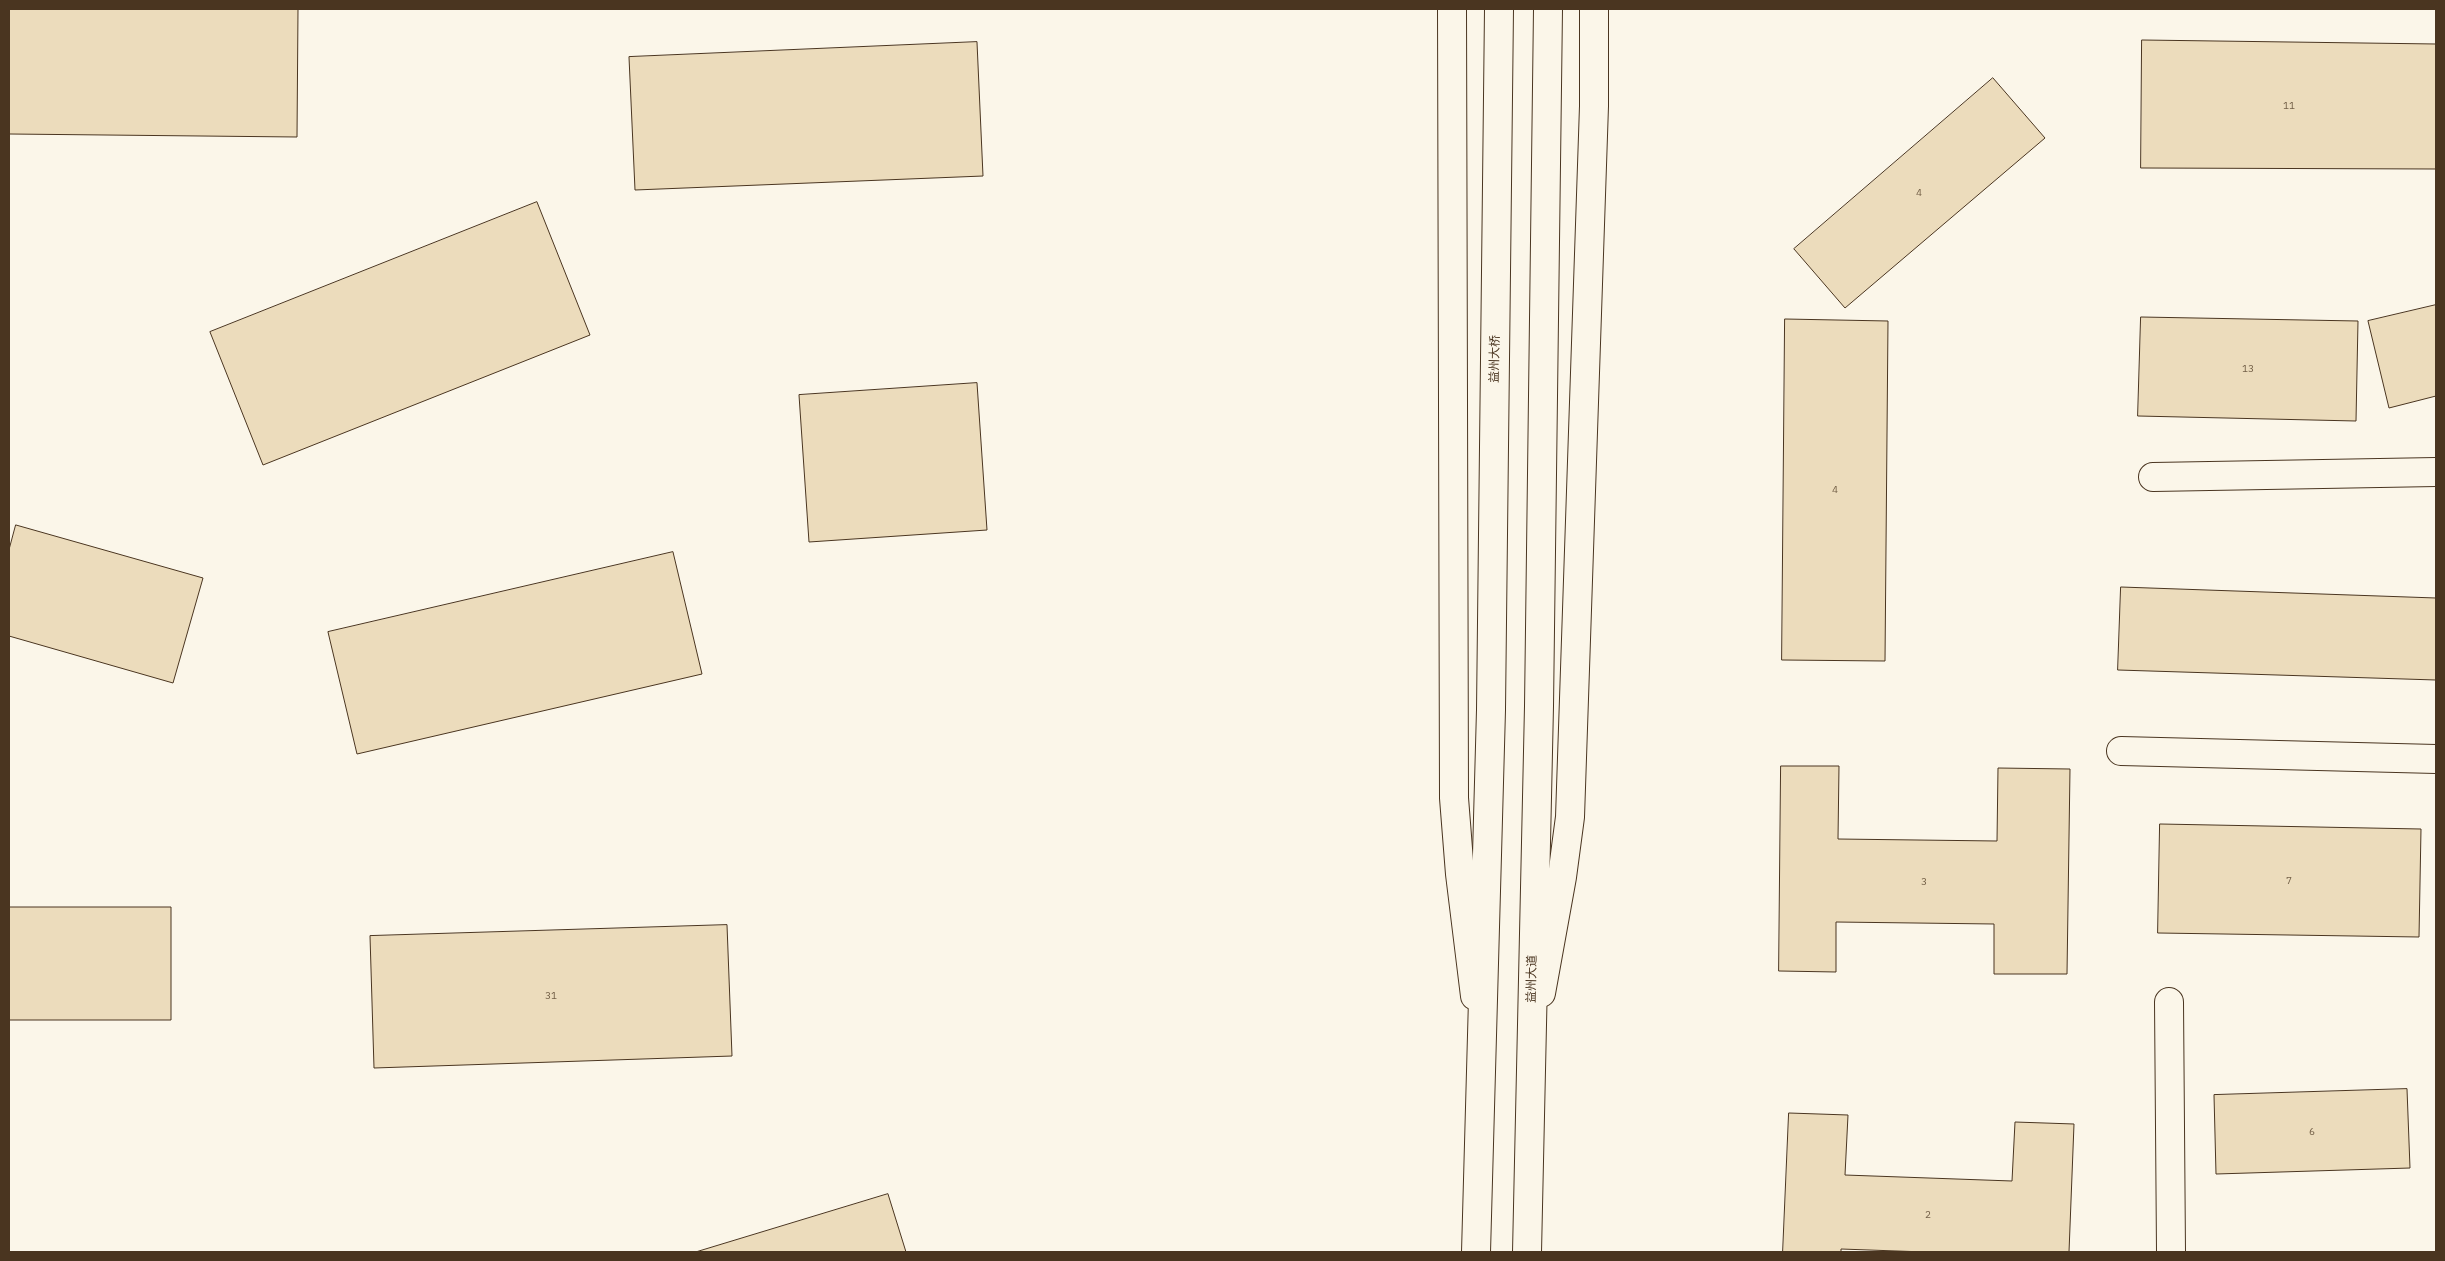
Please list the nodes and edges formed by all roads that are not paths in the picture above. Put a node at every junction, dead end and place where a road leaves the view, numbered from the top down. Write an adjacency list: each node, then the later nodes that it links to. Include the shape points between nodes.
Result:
1 (1452, 9): 10 (street, via 1454,798)
2 (1499, 9): 10 (street, 益州大桥, via 1491,710)
3 (1548, 9): 11 (street, 益州大道, via 1539,706)
4 (1594, 9): 11 (street, via 1594,106 1570,817)
5 (2436, 472): 6 (street)
6 (2153, 477)
7 (2121, 751): 8 (street)
8 (2436, 759)
9 (2169, 1002): 14 (street)
10 (1481, 1045): 12 (street)
11 (1530, 1050): 13 (street, 益州大道)
12 (1476, 1252)
13 (1527, 1252)
14 (2171, 1252)

